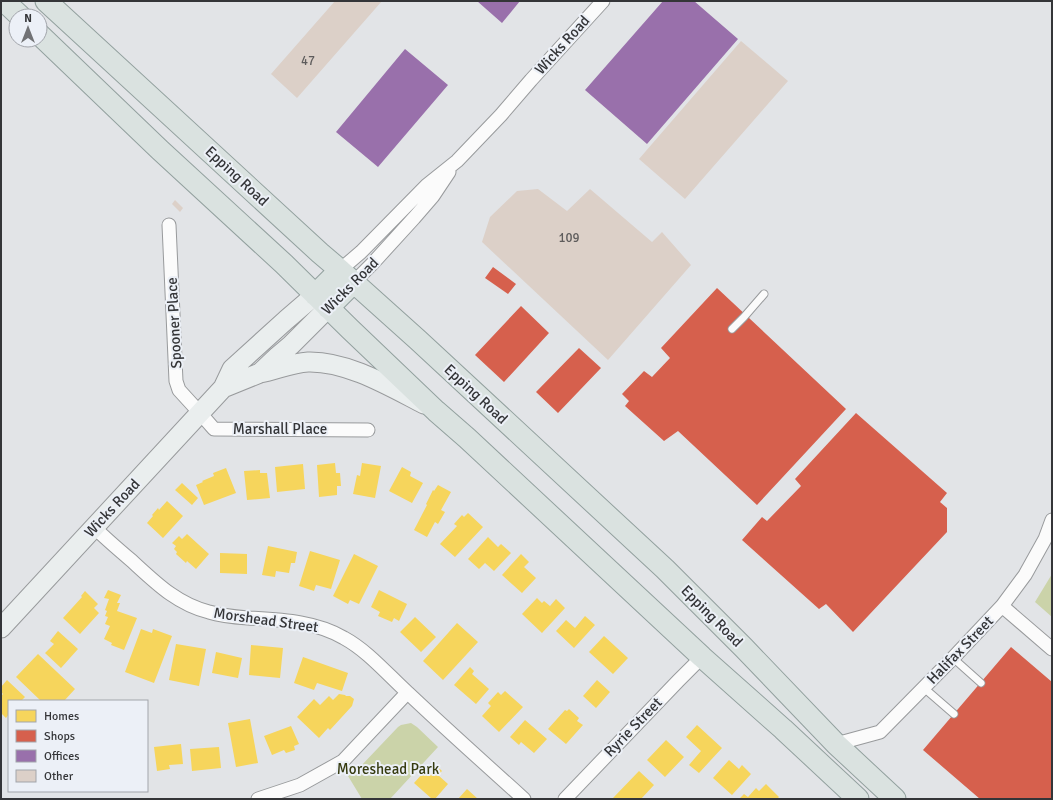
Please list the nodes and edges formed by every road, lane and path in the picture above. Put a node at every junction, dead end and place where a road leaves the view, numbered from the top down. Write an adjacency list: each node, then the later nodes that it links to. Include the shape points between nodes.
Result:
1 (46, 1): 6 (main road, Epping Road)
2 (603, 1): 4 (street, Wicks Road)
3 (48, 43): 8 (main road)
4 (457, 160): 6 (street, Wicks Road, via 427,185 361,252); 6 (street, Wicks Road, via 433,196 373,263)
5 (169, 225): 13 (street, Spooner Place, via 176,381 179,390)
6 (347, 276): 8 (main road, Wicks Road); 26 (main road, Epping Road, via 665,569)
7 (764, 294): 9 (lane)
8 (322, 301): 10 (main road, Wicks Road, via 297,340); 11 (main road, Wicks Road, via 286,320 232,369); 12 (main road)
9 (732, 329)
10 (260, 373): 11 (main road, Wicks Road); 12 (main road, via 299,363 317,362 345,367)
11 (223, 388): 13 (main road, Wicks Road)
12 (436, 411): 20 (main road)
13 (200, 412): 14 (street, Marshall Place, via 214,429); 16 (main road, Wicks Road)
14 (368, 430)
15 (1052, 520): 17 (street, Halifax Street, via 1045,539 1025,575)
16 (94, 527): 18 (main road, Wicks Road); 24 (street, Morshead Street, via 173,596 209,612 286,620 327,630 359,648)
17 (1002, 606): 19 (street); 21 (street, Halifax Street)
18 (1, 628)
19 (1052, 650)
20 (702, 657): 29 (street, Ryrie Street); 30 (main road)
21 (953, 658): 22 (lane); 23 (street, Halifax Street)
22 (981, 683)
23 (924, 688): 25 (lane); 26 (street, Halifax Street, via 880,732)
24 (407, 693): 27 (street, via 343,761 300,785); 28 (street, Morshead Street)
25 (954, 714)
26 (836, 744): 31 (main road, Epping Road)
27 (258, 799)
28 (524, 799)
29 (565, 799)
30 (858, 799)
31 (895, 799)

